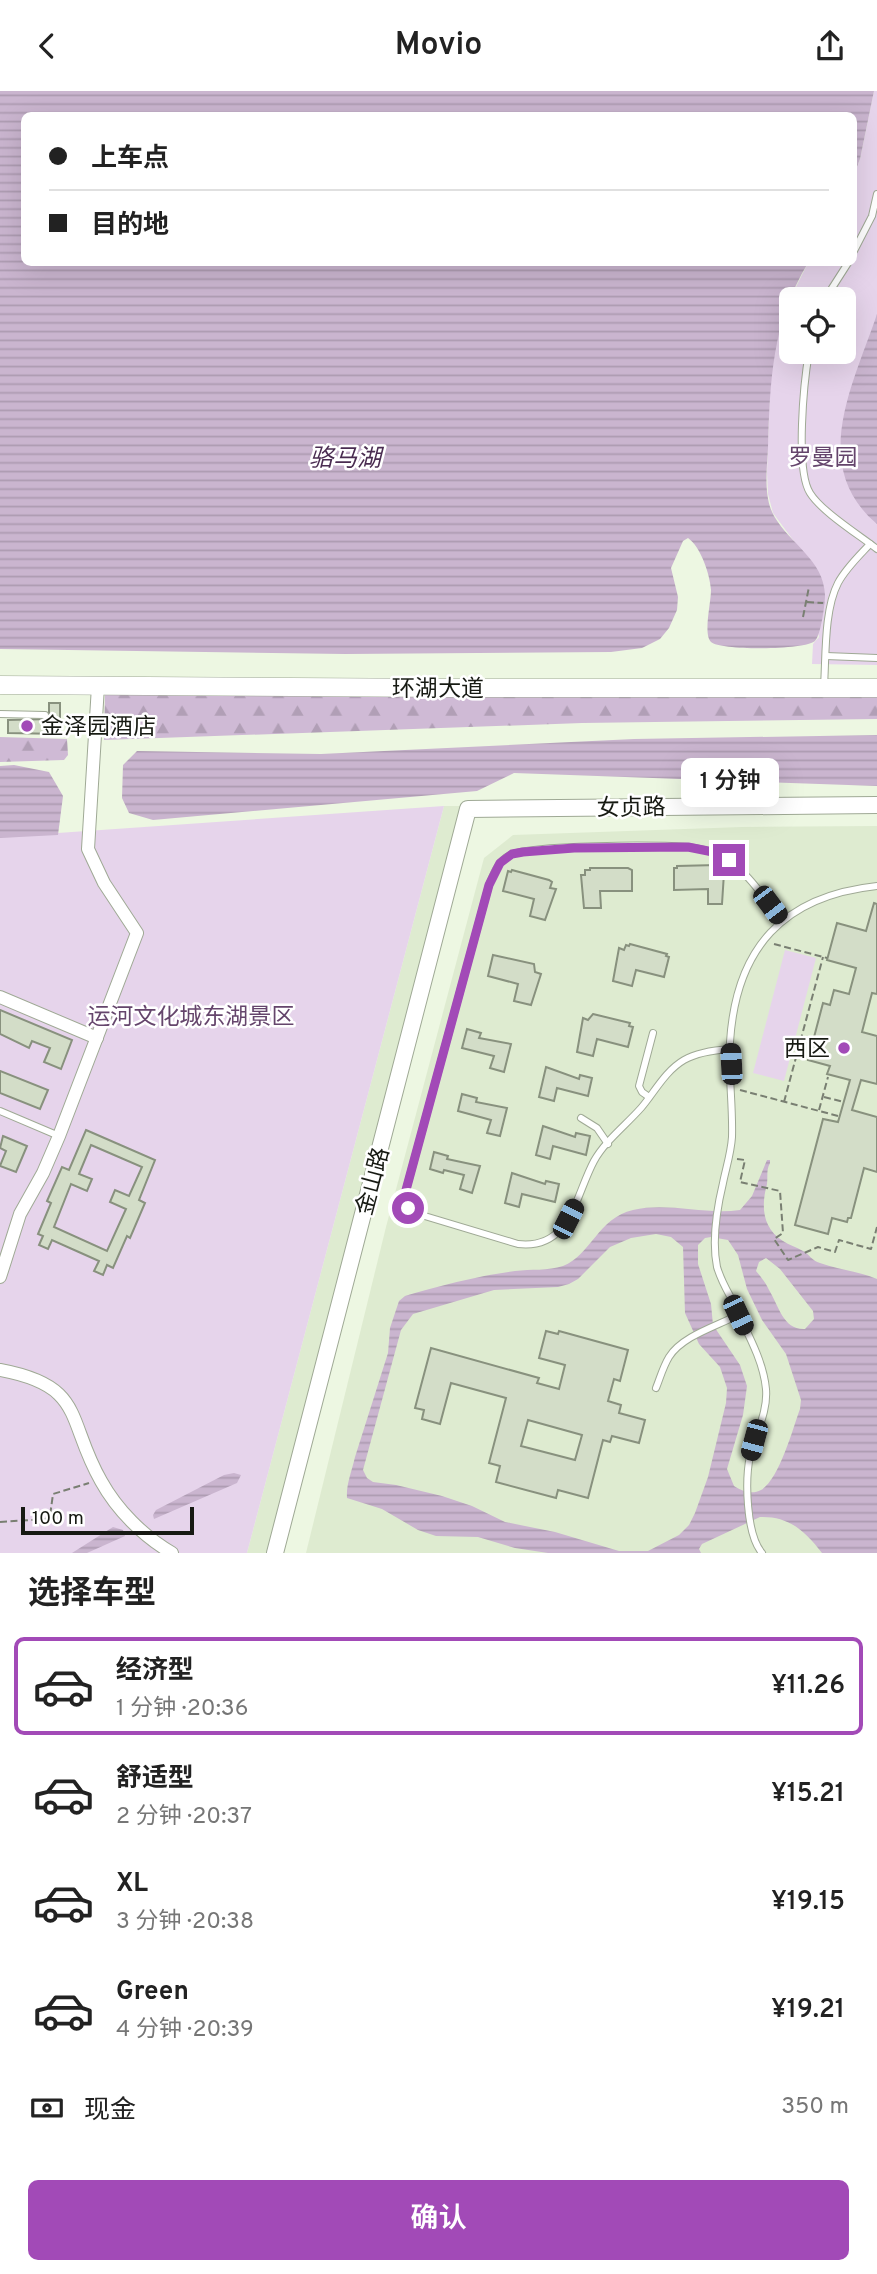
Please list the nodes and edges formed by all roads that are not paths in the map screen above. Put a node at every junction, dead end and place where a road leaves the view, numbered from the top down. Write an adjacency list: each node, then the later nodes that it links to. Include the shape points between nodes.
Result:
1 (877, 194): 2 (lane)
2 (857, 245)
3 (846, 266): 4 (lane)
4 (833, 287)
5 (808, 364): 6 (lane, via 802,455 807,488)
6 (870, 544): 7 (lane); 8 (lane, via 835,591)
7 (877, 549)
8 (826, 656): 9 (lane); 12 (lane)
9 (877, 658)
10 (0, 685): 11 (main road, 环湖大道)
11 (98, 686): 12 (main road, 环湖大道); 22 (street, via 88,849 137,933)
12 (824, 688): 13 (main road, 环湖大道)
13 (877, 688)
14 (0, 714): 15 (lane)
15 (46, 715)
16 (877, 805): 17 (street, 女贞路)
17 (468, 809): 34 (street, 金山路)
18 (877, 886): 19 (lane, via 814,900)
19 (782, 921): 23 (lane, via 750,962 738,996); 28 (lane, via 744,874 713,852 688,847 574,848 512,854 500,863 485,898 406,1204 422,1216 518,1244 536,1244 563,1227 595,1159)
20 (0, 997): 22 (street)
21 (653, 1033): 24 (lane, via 639,1086)
22 (97, 1038): 27 (street)
23 (730, 1049): 24 (lane, via 683,1061); 30 (lane, via 732,1137 719,1199 716,1247 719,1273)
24 (649, 1097): 28 (lane)
25 (0, 1111): 27 (lane)
26 (580, 1118): 28 (lane, via 597,1128)
27 (60, 1136): 29 (street, via 20,1214)
28 (608, 1144)
29 (0, 1277)
30 (738, 1315): 32 (lane, via 691,1339 669,1357); 35 (lane, via 758,1356 766,1392 748,1484 751,1534)
31 (0, 1370): 33 (street, via 26,1375 62,1396 74,1414 100,1480 119,1509 154,1543)
32 (656, 1388)
33 (172, 1553)
34 (275, 1553)
35 (762, 1553)

